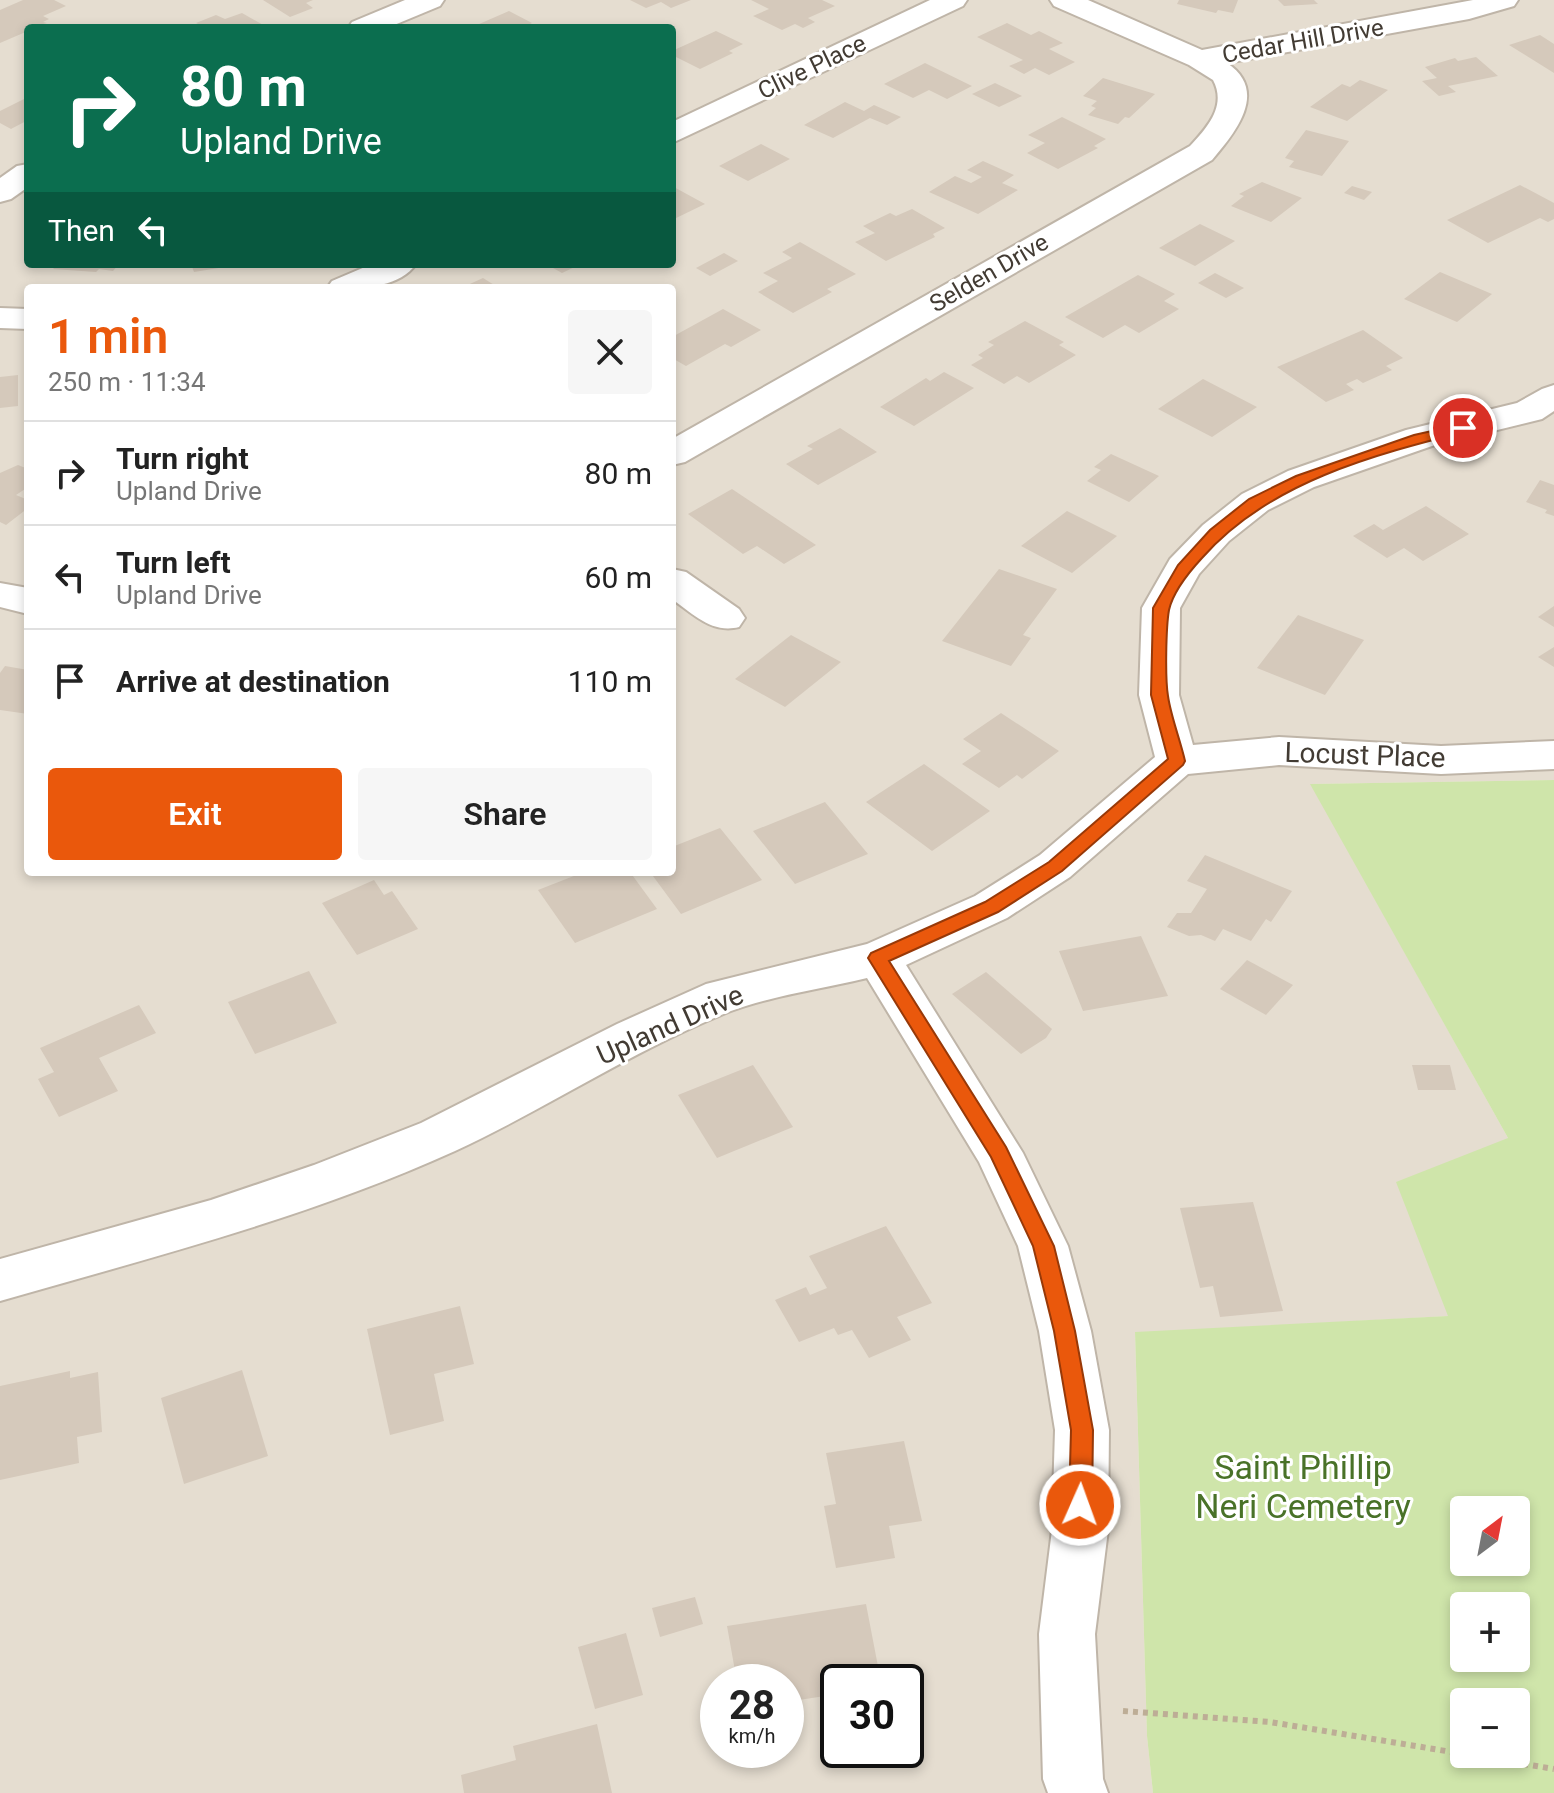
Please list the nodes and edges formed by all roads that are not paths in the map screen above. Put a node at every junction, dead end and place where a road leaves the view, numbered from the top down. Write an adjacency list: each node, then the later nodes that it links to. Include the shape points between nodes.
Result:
1 (430, 0): 5 (street)
2 (953, 0): 7 (street, Clive Place)
3 (1064, 0): 6 (street, Cedar Hill Drive)
4 (1504, 0): 6 (street, Cedar Hill Drive)
5 (372, 24)
6 (1199, 59): 15 (street, Selden Drive, via 1225,74 1233,107 1223,129 1201,153)
7 (676, 132)
8 (24, 176): 9 (street)
9 (0, 192)
10 (391, 268): 11 (street)
11 (353, 284)
12 (0, 318): 13 (street)
13 (24, 319)
14 (1554, 396): 21 (street, via 1529,411 1419,438 1301,479 1255,502 1216,533 1184,568 1161,608 1159,695)
15 (676, 452)
16 (676, 584): 19 (street)
17 (0, 595): 18 (street)
18 (24, 600)
19 (725, 618)
20 (1554, 755): 21 (street, Locust Place, via 1441,760 1279,751)
21 (1177, 761): 22 (street, Upland Drive, via 1055,866 991,907)
22 (878, 958): 23 (street, Upland Drive, via 722,996 438,1137 330,1180); 24 (street, via 999,1153 1043,1246 1065,1331 1082,1430 1080,1530 1067,1634 1073,1779)
23 (0, 1280)
24 (1078, 1793)

